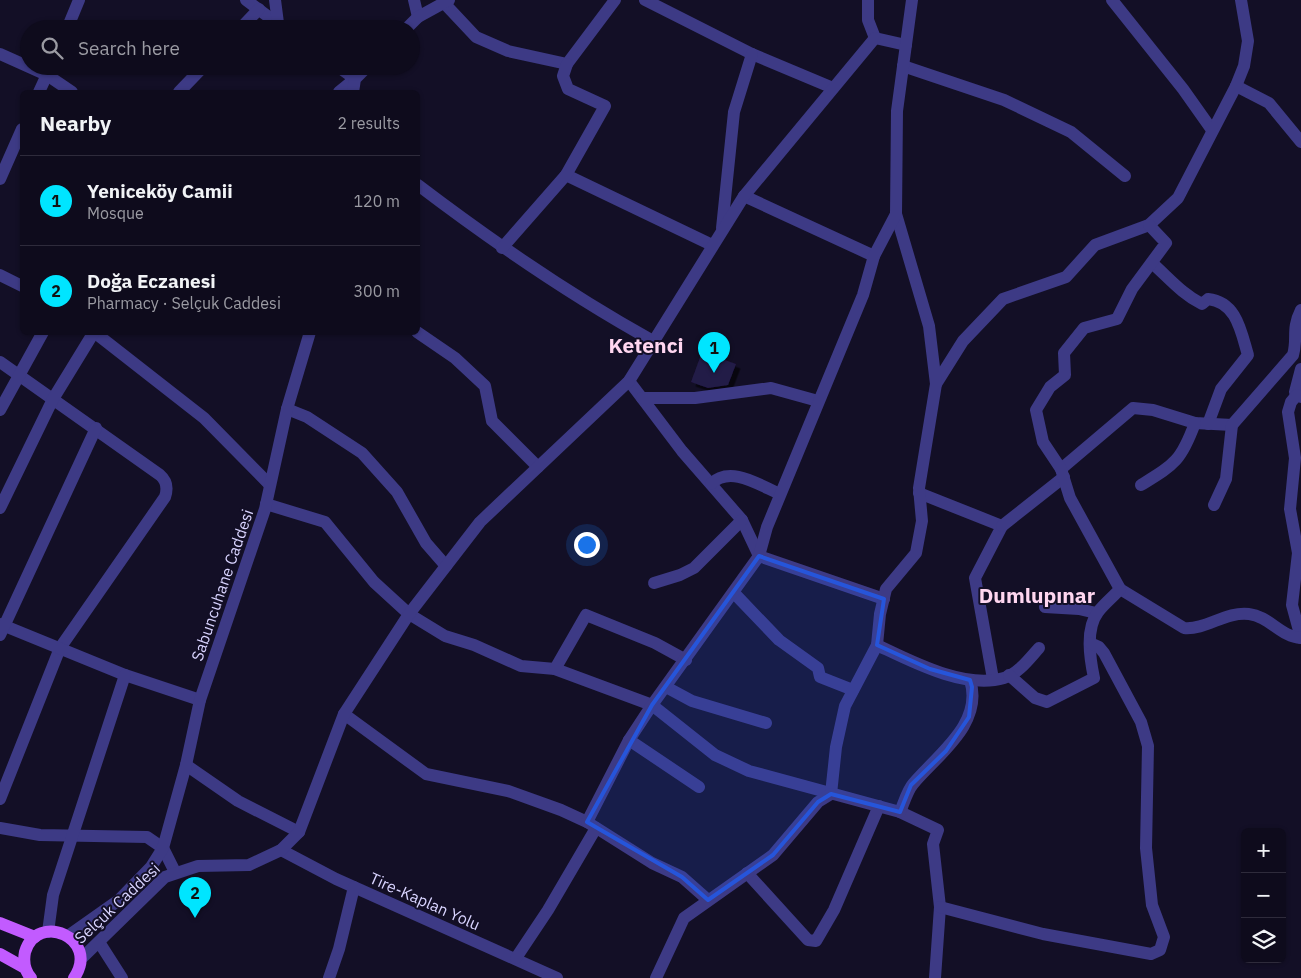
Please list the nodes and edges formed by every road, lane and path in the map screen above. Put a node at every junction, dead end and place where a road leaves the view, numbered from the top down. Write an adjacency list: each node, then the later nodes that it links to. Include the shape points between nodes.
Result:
1 (79, 0): 14 (street)
2 (246, 0): 12 (street)
3 (275, 0): 17 (street)
4 (414, 0): 13 (street)
5 (615, 0): 24 (street)
6 (645, 0): 22 (street)
7 (868, 0): 19 (street, via 868,20)
8 (912, 0): 20 (street)
9 (1112, 0): 39 (street)
10 (447, 1): 13 (street); 24 (street, via 476,37 508,51)
11 (1243, 1): 32 (street, via 1248,41 1244,66)
12 (259, 9): 15 (street); 16 (street)
13 (418, 17): 18 (street)
14 (71, 20)
15 (249, 20)
16 (274, 20)
17 (280, 20)
18 (415, 20)
19 (875, 38): 20 (street); 33 (street)
20 (906, 45): 25 (street)
21 (0, 54): 23 (street)
22 (752, 54): 33 (street); 49 (street, via 734,112)
23 (20, 61)
24 (567, 64): 42 (street, via 563,76 568,89 605,106)
25 (903, 66): 43 (street, via 1004,100 1071,132); 47 (street, via 897,111)
26 (47, 75): 34 (street)
27 (53, 75): 35 (street)
28 (195, 75): 36 (street)
29 (349, 75): 31 (street)
30 (359, 75): 31 (street)
31 (355, 79): 37 (street); 38 (street)
32 (1236, 86): 39 (street); 41 (street, via 1269,103)
33 (833, 88): 46 (street)
34 (40, 90)
35 (70, 90)
36 (181, 90)
37 (341, 90)
38 (353, 90)
39 (1212, 130): 48 (street, via 1178,198)
40 (20, 134): 44 (street)
41 (1301, 142)
42 (566, 175): 50 (street); 51 (street)
43 (1125, 176)
44 (0, 179)
45 (420, 186): 51 (street)
46 (744, 196): 49 (street); 52 (street)
47 (896, 214): 52 (street); 68 (street, via 929,326)
48 (1149, 225): 53 (street, via 1166,243); 68 (street, via 1095,245 1066,277 1003,299 963,340)
49 (721, 231): 50 (street)
50 (712, 245): 62 (street)
51 (502, 248): 62 (street, via 592,307)
52 (874, 256): 72 (street, via 863,295)
53 (1152, 264): 76 (street, via 1179,286 1185,296 1202,304 1208,300 1222,304 1233,313 1239,324 1248,355 1221,389); 80 (street, via 1132,289 1117,319 1084,328 1064,352 1065,375 1050,387 1036,410 1044,442)
54 (0, 275): 55 (street)
55 (20, 285)
56 (1301, 310): 63 (street, via 1293,331)
57 (420, 334): 79 (street, via 455,358 485,386 492,421)
58 (41, 335): 66 (street)
59 (92, 335): 71 (street)
60 (98, 335): 81 (street, via 204,418)
61 (309, 335): 73 (street, Sabuncuhane Caddesi)
62 (653, 341): 67 (street)
63 (1298, 347): 77 (street)
64 (0, 362): 66 (street)
65 (1301, 369): 69 (street, via 1294,388)
66 (20, 377): 71 (street); 74 (street)
67 (629, 381): 70 (street); 79 (street)
68 (936, 384): 84 (street)
69 (1299, 396): 101 (street, via 1291,402 1288,412 1295,458 1290,509 1298,553 1292,605)
70 (642, 398): 72 (street, via 695,398 772,388); 82 (street)
71 (53, 399): 78 (street); 88 (street)
72 (818, 401): 85 (street)
73 (287, 409): 81 (street, Sabuncuhane Caddesi); 92 (street, via 307,417 362,453 396,492 426,543)
74 (0, 410)
75 (1195, 423): 76 (street); 80 (street, via 1153,410 1133,408); 83 (street, via 1180,458)
76 (1208, 424): 77 (street)
77 (1232, 425): 87 (street, via 1226,479)
78 (96, 428): 100 (street); 104 (street, via 160,475 167,485 166,493 126,556)
79 (538, 468): 92 (street, via 480,522)
80 (1062, 473): 90 (street); 94 (street, via 1070,498)
81 (269, 484): 86 (street, Sabuncuhane Caddesi)
82 (711, 484): 85 (street, via 724,476 737,476); 89 (street)
83 (1141, 485)
84 (920, 493): 90 (street); 96 (street, via 922,522 916,553 886,590)
85 (780, 494): 91 (street, via 766,527)
86 (266, 504): 99 (street, via 325,522 374,582); 114 (street, Sabuncuhane Caddesi)
87 (1214, 505)
88 (0, 508)
89 (742, 520): 91 (street); 93 (street, via 694,568)
90 (1002, 526): 110 (street, via 974,578)
91 (759, 556): 95 (street); 96 (street)
92 (446, 566): 99 (street)
93 (654, 582)
94 (1120, 590): 98 (street); 101 (street, via 1184,628 1234,614 1248,614 1262,618 1289,636)
95 (734, 593): 106 (street); 113 (street, via 779,640 818,668 820,677)
96 (884, 599): 103 (street)
97 (1045, 607): 98 (street)
98 (1096, 613): 102 (street)
99 (410, 614): 107 (street, via 445,636 521,666); 116 (street)
100 (1, 628): 104 (street)
101 (1301, 638)
102 (1090, 643): 109 (street, via 1094,678 1052,701 1035,698); 135 (street, via 1104,653 1146,736 1149,756 1146,848 1152,905 1164,934 1162,946 1151,954 1043,934)
103 (877, 645): 111 (street, via 930,670); 113 (street)
104 (60, 648): 108 (street); 122 (street)
105 (1039, 648): 109 (street)
106 (686, 660): 107 (street, via 655,643 586,615); 112 (street)
107 (555, 669): 115 (street)
108 (125, 675): 114 (street); 128 (street)
109 (1009, 676): 110 (street)
110 (993, 679): 111 (street)
111 (970, 680): 124 (street, via 969,717 946,751 912,785)
112 (666, 687): 115 (street); 117 (street, via 692,701)
113 (852, 690): 121 (street, via 844,706 836,747)
114 (200, 700): 119 (street, Sabuncuhane Caddesi)
115 (652, 705): 118 (street); 121 (street, via 715,755 749,771)
116 (344, 714): 125 (street, via 426,774 508,791); 127 (street)
117 (766, 723)
118 (629, 740): 120 (street); 125 (street)
119 (186, 765): 127 (street, via 238,801); 129 (street, Sabuncuhane Caddesi)
120 (699, 787)
121 (832, 794): 123 (street); 132 (street, via 818,802 773,855)
122 (0, 799)
123 (879, 806): 124 (street); 132 (street, via 834,910 816,941 808,940)
124 (900, 812): 135 (street, via 938,830 934,844)
125 (592, 825): 134 (street, via 652,863 682,877); 142 (street, via 548,910)
126 (0, 828): 128 (street, via 40,835)
127 (299, 832): 130 (street)
128 (72, 836): 129 (street, via 147,836); 137 (street, via 53,895)
129 (163, 848): 131 (street); 138 (street, Sabuncuhane Caddesi, via 151,867 119,900)
130 (281, 850): 131 (street, via 250,865 198,866); 133 (street, Tire-Kaplan Yolu)
131 (175, 872): 140 (street, Selçuk Caddesi, via 166,876)
132 (747, 873): 134 (street)
133 (354, 888): 142 (street, Tire-Kaplan Yolu); 147 (street, via 339,949)
134 (708, 900): 149 (street, via 684,918)
135 (940, 907): 150 (street)
136 (0, 923): 139 (main road)
137 (48, 932): 138 (main road); 139 (main road)
138 (68, 936): 143 (main road, via 77,945)
139 (35, 937): 144 (main road, via 25,955)
140 (99, 942): 143 (street, Selçuk Caddesi); 146 (street)
141 (0, 954): 144 (main road)
142 (516, 958): 148 (street, Tire-Kaplan Yolu)
143 (81, 959): 145 (main road)
144 (28, 973)
145 (74, 978)
146 (122, 978)
147 (328, 978)
148 (557, 978)
149 (656, 978)
150 (935, 978)

